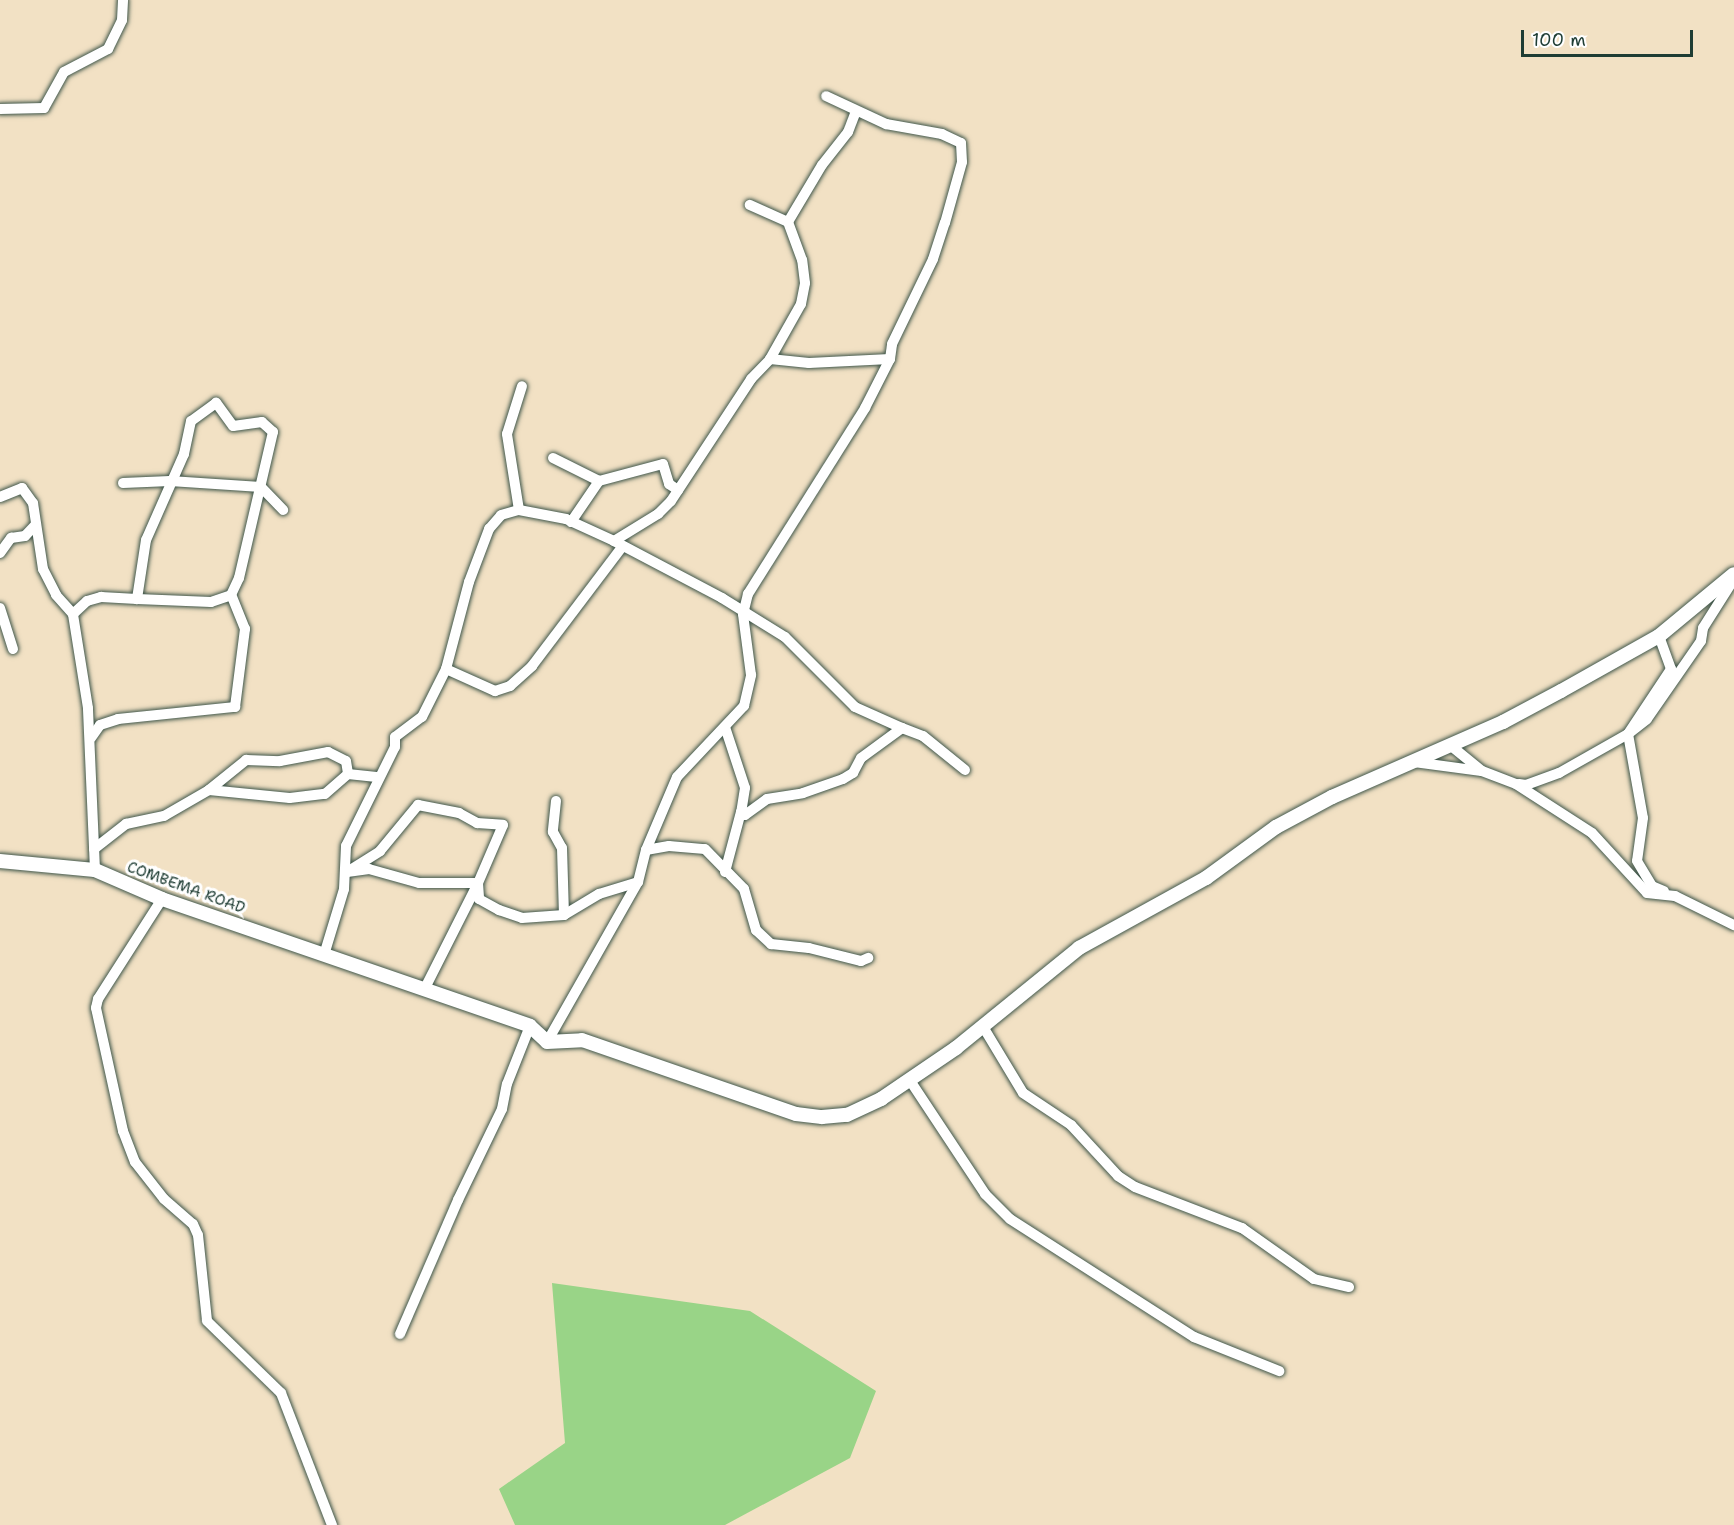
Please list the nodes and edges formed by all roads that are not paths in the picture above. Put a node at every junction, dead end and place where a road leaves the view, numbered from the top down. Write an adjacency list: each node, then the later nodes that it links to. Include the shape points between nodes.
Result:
1 (123, 0): 3 (street, via 122,20 108,49 64,72 44,108)
2 (826, 96): 4 (street)
3 (0, 109)
4 (856, 111): 6 (street, via 848,132 815,175); 8 (street, via 886,124 953,138 961,143 963,152 933,259 892,344)
5 (750, 205): 6 (street)
6 (788, 222): 7 (street, via 802,260 805,283 801,304)
7 (770, 359): 8 (street, via 809,363); 15 (street, via 751,379)
8 (890, 359): 29 (street, via 849,439 748,594)
9 (522, 386): 18 (street, via 507,434)
10 (553, 458): 12 (street)
11 (170, 481): 13 (street); 14 (street); 14 (street, via 184,454 191,421 216,403 233,426 262,422 273,432); 26 (street, via 146,540)
12 (599, 481): 15 (street, via 663,464 669,484); 19 (street)
13 (123, 483)
14 (261, 486): 17 (street); 25 (street, via 239,578)
15 (678, 490): 21 (street, via 658,514)
16 (0, 497): 20 (street, via 22,488 33,503)
17 (283, 510)
18 (519, 510): 19 (street); 32 (street, via 501,515 489,529)
19 (571, 522): 21 (street)
20 (36, 524): 22 (street, via 25,536 11,538); 28 (street, via 44,569 56,596)
21 (618, 544): 29 (street, via 722,598); 32 (street, via 532,666 510,686 495,691)
22 (0, 553)
23 (1734, 574): 30 (street)
24 (1734, 579): 35 (street, via 1703,628 1701,641 1647,719)
25 (231, 595): 26 (street, via 211,602); 36 (street, via 245,628 235,707 118,719 100,725)
26 (137, 598): 28 (street, via 101,597 87,601)
27 (0, 608): 31 (street)
28 (73, 614): 36 (street)
29 (743, 614): 33 (street, via 750,691 744,706); 34 (street, via 785,637 855,707)
30 (1659, 636): 35 (street, via 1671,669); 37 (street, via 1503,722)
31 (13, 649)
32 (446, 669): 42 (street, via 423,717 395,737 395,747)
33 (725, 727): 46 (street, via 745,788); 48 (street, via 677,777)
34 (902, 728): 39 (street, via 923,736); 46 (street, via 861,758 853,773 843,779 803,793 767,799 745,815)
35 (1628, 734): 43 (street, via 1559,773 1526,785); 55 (street, via 1643,818 1637,861 1652,886)
36 (90, 738): 47 (street)
37 (1450, 746): 38 (street); 40 (street)
38 (1413, 762): 40 (street); 62 (street, via 1332,796 1172,897 1079,948)
39 (965, 770)
40 (1482, 771): 43 (street)
41 (348, 774): 42 (street); 44 (street, via 325,794 290,798); 44 (street, via 346,760 328,752 280,761 246,760)
42 (379, 777): 51 (street, via 346,846)
43 (1516, 783): 55 (street, via 1592,833 1647,893)
44 (209, 790): 47 (street, via 164,816 126,824)
45 (556, 801): 57 (street, via 553,832 562,849)
46 (741, 812): 52 (street)
47 (94, 849): 50 (street)
48 (646, 850): 52 (street, via 669,846 705,849); 53 (street)
49 (0, 861): 50 (street, COMBEMA ROAD)
50 (95, 870): 56 (street, COMBEMA ROAD)
51 (347, 872): 54 (street, via 369,869 419,884); 54 (street, via 380,851 418,805 459,813 477,823 503,825); 59 (street)
52 (725, 872): 60 (street, via 744,889 756,930 771,944 809,948 861,962)
53 (638, 882): 57 (street, via 599,894); 64 (street)
54 (478, 883): 57 (street, via 479,899 499,910 522,918); 61 (street)
55 (1675, 896): 58 (street)
56 (162, 898): 59 (street, COMBEMA ROAD); 69 (street, via 96,1008 123,1131 135,1162 164,1199 193,1224 198,1235 207,1321 281,1393)
57 (564, 915)
58 (1734, 925)
59 (324, 955): 61 (street, COMBEMA ROAD)
60 (868, 958)
61 (424, 990): 63 (street, COMBEMA ROAD)
62 (982, 1025): 65 (street); 66 (street, via 1023,1093 1071,1125 1118,1176 1135,1187 1242,1228 1314,1280)
63 (530, 1026): 64 (street); 67 (street, via 507,1084 502,1109)
64 (547, 1042): 65 (street, via 582,1040 796,1114 822,1117 862,1110)
65 (909, 1079): 68 (street, via 985,1194 1010,1219 1194,1337)
66 (1349, 1287)
67 (400, 1334)
68 (1279, 1371)
69 (332, 1525)

